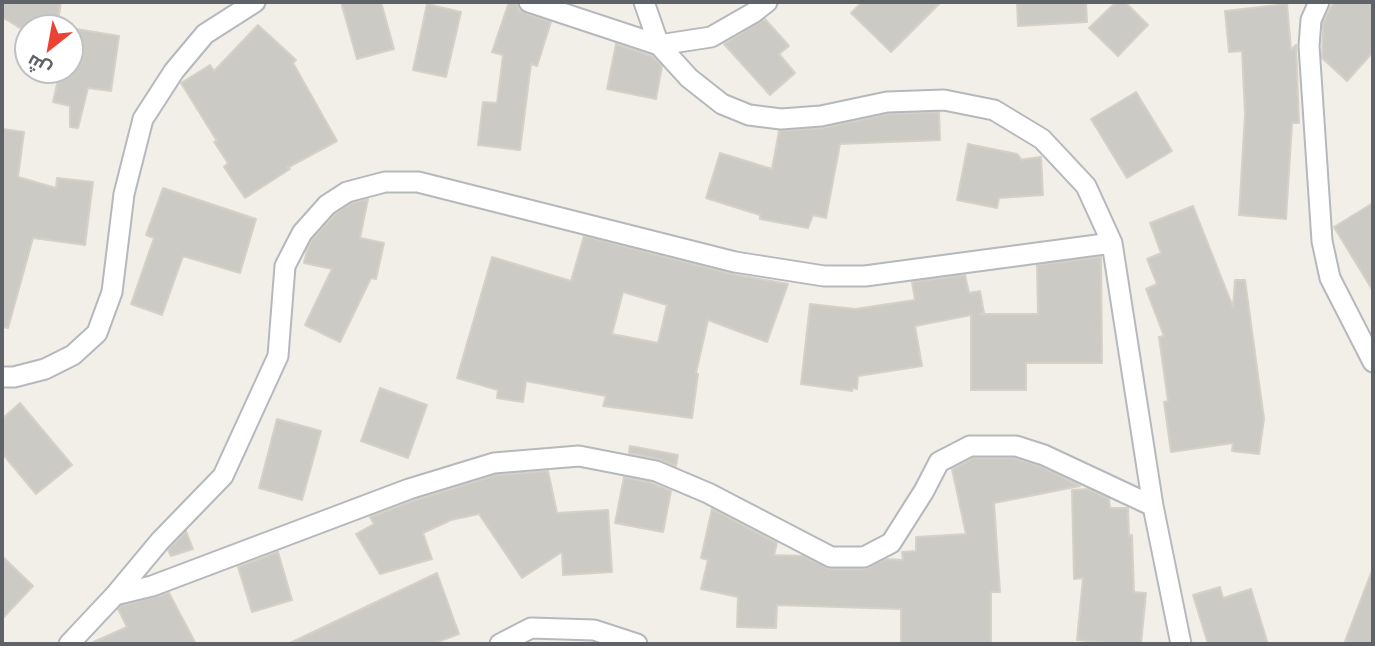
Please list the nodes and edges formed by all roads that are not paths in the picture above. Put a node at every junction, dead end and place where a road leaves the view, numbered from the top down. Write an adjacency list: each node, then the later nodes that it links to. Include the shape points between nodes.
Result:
1 (255, 2): 9 (street, via 205,34 143,119 124,194 112,292 97,334 73,355 45,369)
2 (529, 2): 6 (street)
3 (643, 2): 6 (street)
4 (1318, 2): 8 (street, via 1309,46 1322,241 1330,278)
5 (758, 6): 6 (street, via 711,37)
6 (659, 45): 7 (street, via 689,78 722,104 749,115 781,119 821,116 887,102 944,100 994,110 1042,139 1086,186)
7 (1112, 243): 10 (street); 11 (street, via 865,276 824,276 735,262 418,182 385,182 347,192 327,205 302,233 285,266 278,356 223,476)
8 (1373, 362)
9 (2, 377)
10 (1153, 506): 11 (street, via 1026,449 970,446 939,462 891,543 864,557 831,557 656,471 579,456 494,463 408,489 152,586); 15 (street)
11 (115, 595): 12 (street)
12 (69, 644)
13 (500, 644): 14 (street, via 531,628 594,630)
14 (637, 644)
15 (1181, 644)

